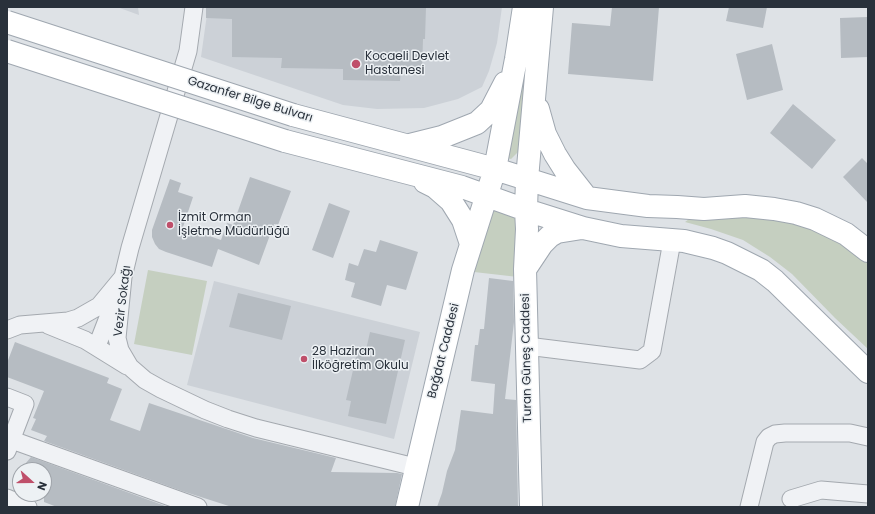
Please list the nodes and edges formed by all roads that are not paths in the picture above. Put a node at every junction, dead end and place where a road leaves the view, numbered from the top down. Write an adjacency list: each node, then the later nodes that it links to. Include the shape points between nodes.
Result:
1 (194, 7): 20 (street, Vezir Sokağı, via 188,51)
2 (524, 7): 6 (main road)
3 (542, 7): 7 (main road)
4 (7, 22): 8 (main road, Gazanfer Bilge Bulvarı, bridge, via 293,115)
5 (7, 51): 10 (main road, bridge, via 285,141)
6 (516, 59): 8 (main road, via 496,102 477,123 442,137); 9 (main road)
7 (535, 93): 11 (main road); 13 (main road, via 545,134 565,170)
8 (409, 146): 9 (main road, Gazanfer Bilge Bulvarı)
9 (495, 169): 11 (main road, Gazanfer Bilge Bulvarı); 12 (main road, Bağdat Caddesi)
10 (402, 171): 12 (main road, via 462,186); 17 (main road, via 435,187 451,201 463,220)
11 (527, 179): 13 (main road); 14 (main road, Turan Güneş Caddesi)
12 (488, 196): 14 (main road); 17 (main road, Bağdat Caddesi)
13 (587, 198): 18 (main road, via 648,206 704,209 745,206 796,213 846,234)
14 (526, 210): 15 (main road); 19 (main road, Turan Güneş Caddesi)
15 (583, 228): 16 (main road, via 621,236); 19 (main road, via 557,232 550,236)
16 (672, 241): 24 (street, via 652,351 640,360); 26 (main road, via 684,241 713,248 761,270)
17 (472, 244): 30 (main road, Bağdat Caddesi)
18 (868, 251)
19 (525, 269): 24 (main road, Turan Güneş Caddesi)
20 (123, 277): 21 (street, via 107,298 88,313 68,321); 23 (street); 25 (street, Vezir Sokağı, via 117,338 120,350)
21 (46, 324): 22 (street, via 20,325); 23 (street)
22 (7, 330)
23 (91, 343): 25 (street)
24 (527, 346): 37 (main road, Turan Güneş Caddesi)
25 (130, 368): 30 (street, Vezir Sokağı, via 161,389 228,419)
26 (868, 372)
27 (7, 397): 29 (street, via 25,404)
28 (868, 437): 38 (street, via 850,433 775,434 765,442)
29 (9, 445): 35 (street)
30 (415, 467): 36 (main road, Bağdat Caddesi)
31 (868, 494): 33 (street, via 821,490)
32 (7, 498): 34 (street)
33 (791, 499)
34 (28, 507)
35 (198, 507)
36 (407, 507)
37 (531, 507)
38 (749, 507)

